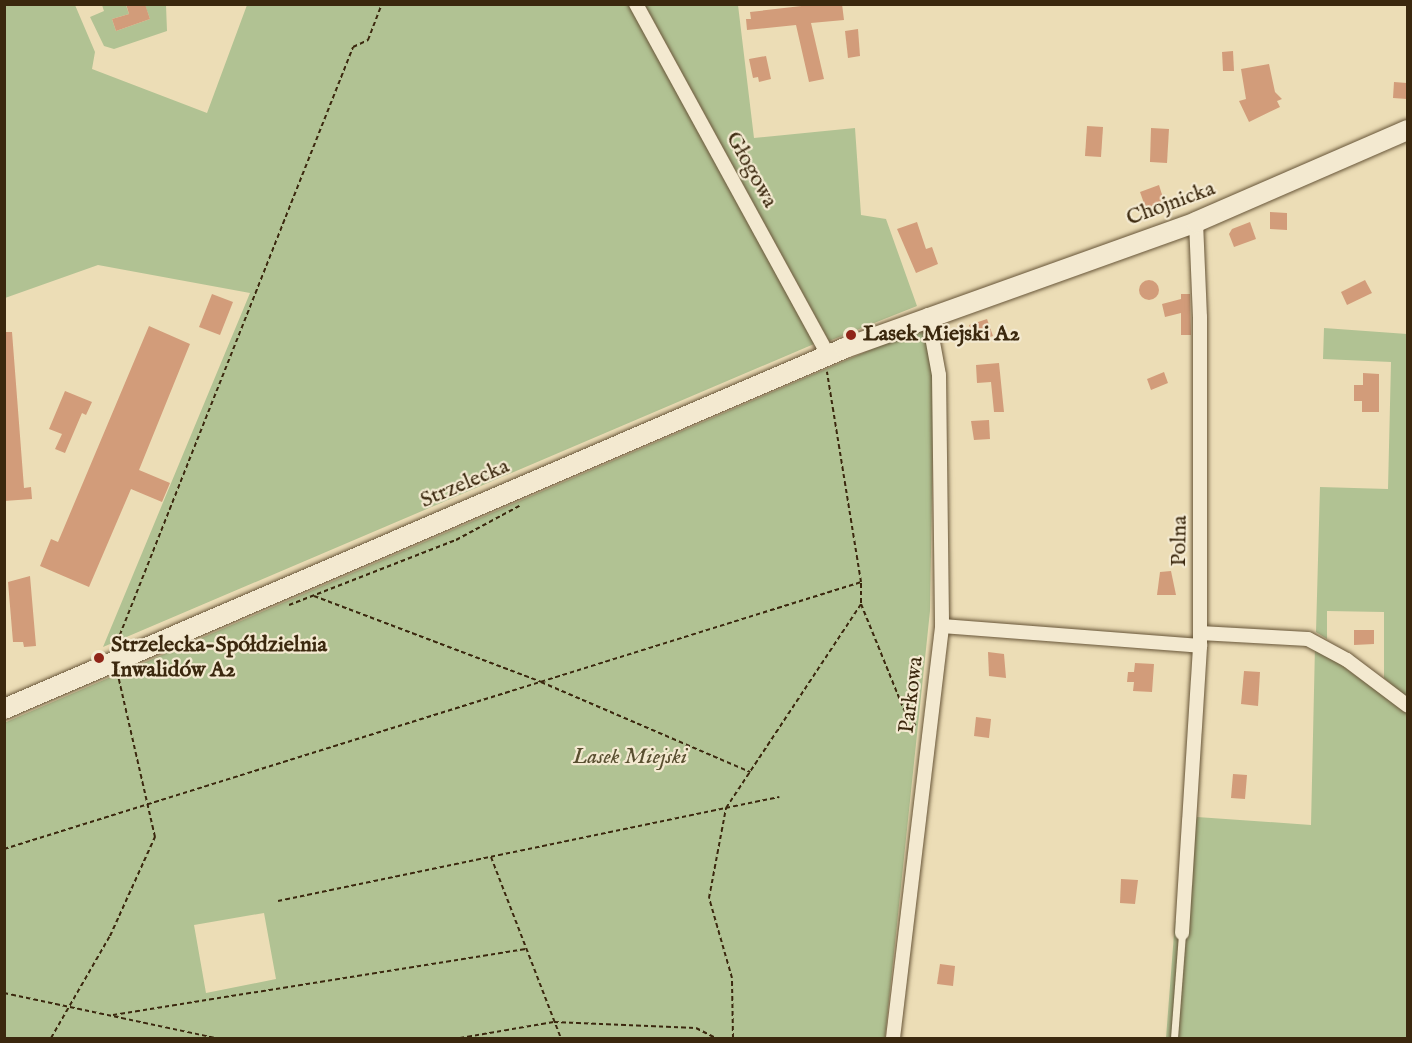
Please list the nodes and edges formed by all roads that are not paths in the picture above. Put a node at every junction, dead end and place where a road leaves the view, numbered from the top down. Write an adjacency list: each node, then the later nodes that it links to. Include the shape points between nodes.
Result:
1 (636, 4): 5 (street, Głogowa)
2 (1407, 130): 3 (street, Chojnicka)
3 (1196, 222): 4 (street, Chojnicka); 7 (street, Polna, via 1200,318)
4 (937, 312): 5 (street, Strzelecka); 6 (street, Parkowa)
5 (828, 364): 9 (street, Strzelecka, via 289,586)
6 (942, 626): 7 (street); 11 (street, Parkowa)
7 (1200, 640): 8 (street, via 1308,639 1347,660); 10 (street, Polna)
8 (1407, 706)
9 (4, 709)
10 (1182, 933): 12 (lane, Polna)
11 (893, 1038)
12 (1174, 1038)

